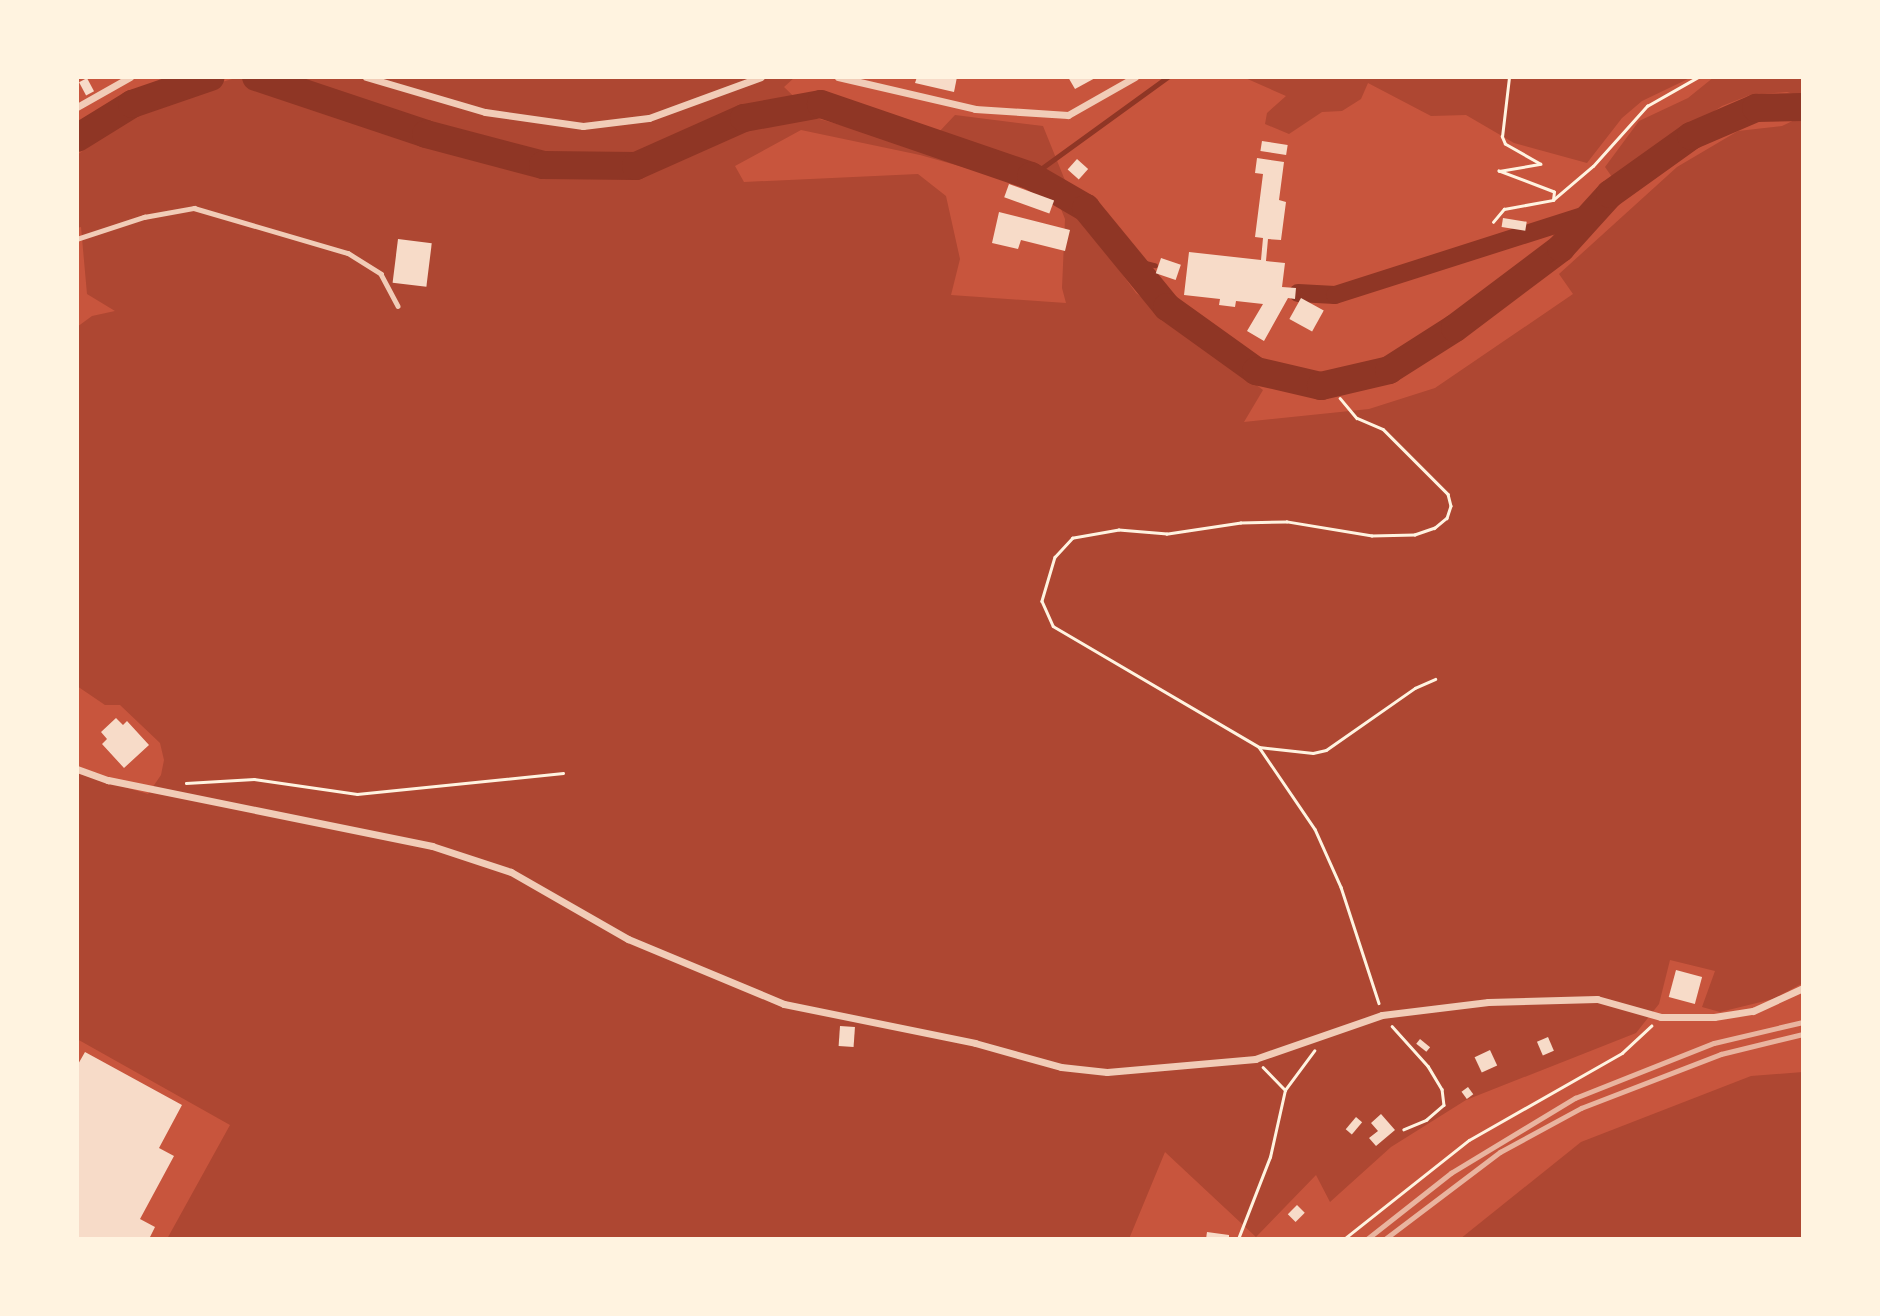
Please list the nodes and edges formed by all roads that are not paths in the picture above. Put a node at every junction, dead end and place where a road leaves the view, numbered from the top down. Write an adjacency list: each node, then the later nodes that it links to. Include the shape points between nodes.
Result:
1 (130, 77): 6 (street)
2 (366, 77): 3 (street, via 485,112 583,126 649,118)
3 (761, 77)
4 (838, 77): 5 (street, via 975,109 1068,115)
5 (1135, 77)
6 (77, 107)
7 (77, 239): 8 (lane, via 144,217 194,208 348,253 381,274)
8 (398, 306)
9 (77, 769): 10 (street, via 118,782 432,846 511,872 628,939 784,1004 975,1043 1062,1067 1107,1072 1255,1059 1382,1015 1488,1002 1597,999 1661,1017 1753,1012)
10 (1803, 988)

